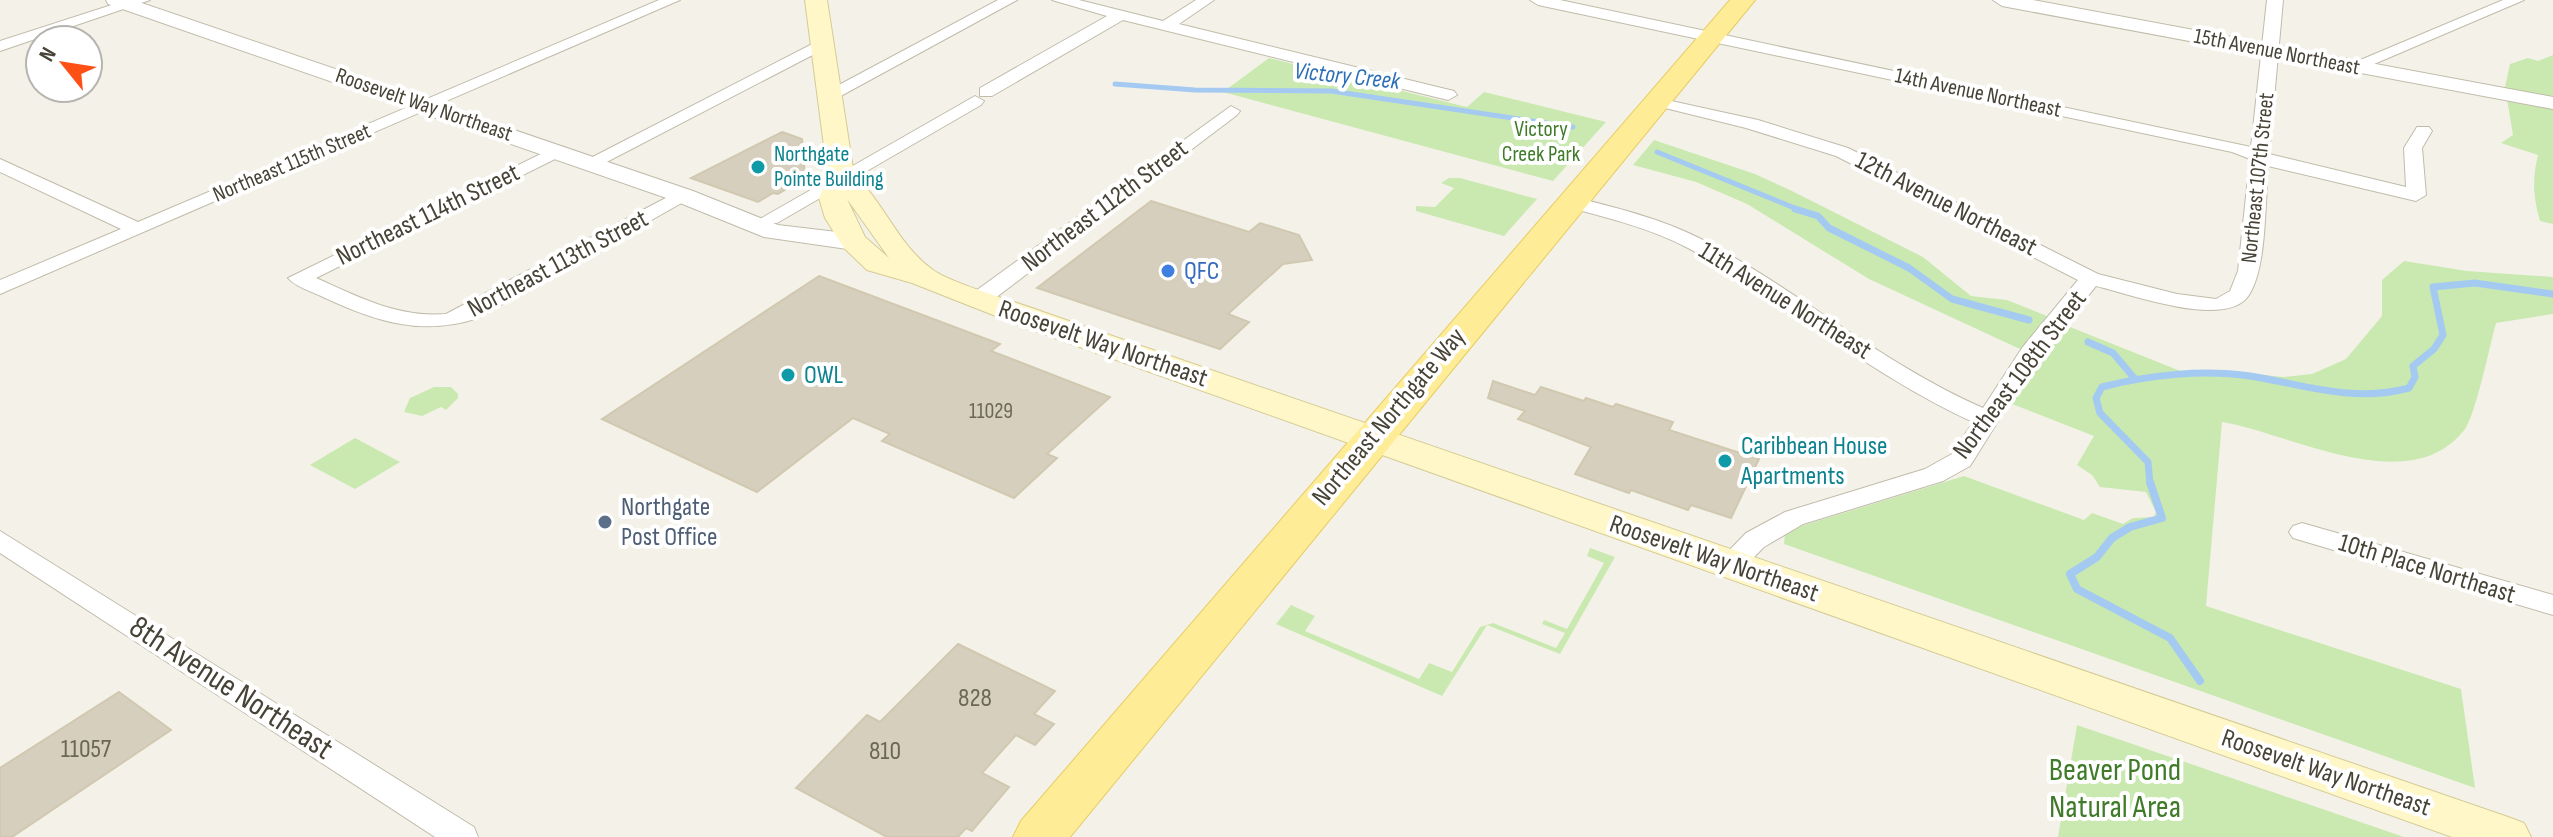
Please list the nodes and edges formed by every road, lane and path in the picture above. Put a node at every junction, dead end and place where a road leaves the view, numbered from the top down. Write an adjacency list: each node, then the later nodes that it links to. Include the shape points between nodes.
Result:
1 (672, 0): 23 (street, Northeast 115th Street)
2 (816, 0): 15 (main road)
3 (1009, 0): 19 (street)
4 (1060, 0): 12 (street)
5 (1206, 0): 13 (street)
6 (1538, 0): 14 (street, 14th Avenue Northeast)
7 (1743, 0): 14 (main road, Northeast Northgate Way)
8 (2002, 0): 17 (street, 15th Avenue Northeast)
9 (2275, 0): 17 (street, Northeast 107th Street)
10 (2516, 0): 18 (street)
11 (128, 1): 16 (street); 23 (street, Roosevelt Way Northeast)
12 (1120, 15): 13 (street); 30 (street)
13 (1167, 25): 20 (street)
14 (1713, 37): 21 (main road, Northeast Northgate Way); 27 (street, 14th Avenue Northeast)
15 (822, 44): 19 (main road); 28 (street)
16 (0, 46)
17 (2271, 51): 18 (street, 15th Avenue Northeast); 27 (street, Northeast 107th Street)
18 (2354, 66): 22 (street, 15th Avenue Northeast)
19 (831, 94): 30 (main road)
20 (1448, 95)
21 (1659, 101): 32 (main road, Northeast Northgate Way); 39 (street, 12th Avenue Northeast, via 1842,152)
22 (2553, 103)
23 (427, 105): 26 (street, Roosevelt Way Northeast); 35 (street, Northeast 115th Street)
24 (1231, 111): 41 (street, Northeast 112th Street)
25 (2423, 131): 27 (street, 14th Avenue Northeast, via 2413,148 2416,195)
26 (557, 151): 28 (street, Roosevelt Way Northeast); 43 (street, Northeast 114th Street, via 299,278 398,320)
27 (2260, 156): 42 (street, Northeast 107th Street, via 2248,271)
28 (590, 163): 31 (street, Roosevelt Way Northeast)
29 (0, 165): 35 (street)
30 (841, 177): 34 (street); 36 (main road, via 833,198); 37 (main road)
31 (684, 196): 33 (street, Roosevelt Way Northeast); 43 (street, Northeast 113th Street, via 470,313)
32 (1574, 203): 44 (street, 11th Avenue Northeast, via 1694,243 1924,390); 45 (main road, Northeast Northgate Way)
33 (733, 214): 34 (street, Roosevelt Way Northeast); 36 (street, Roosevelt Way Northeast, via 784,235)
34 (770, 219): 36 (street, Roosevelt Way Northeast)
35 (138, 229): 40 (street, Northeast 115th Street)
36 (849, 235): 37 (street, Roosevelt Way Northeast); 38 (main road, Roosevelt Way Northeast, via 877,264)
37 (885, 237): 38 (main road, Roosevelt Way Northeast)
38 (923, 277): 41 (main road, Roosevelt Way Northeast)
39 (2091, 278): 42 (street, 12th Avenue Northeast, via 2199,304); 44 (street, Northeast 108th Street, via 2054,320)
40 (0, 288)
41 (978, 300): 45 (main road, Roosevelt Way Northeast)
42 (2231, 302)
43 (429, 324)
44 (1987, 419): 48 (street, Northeast 108th Street, via 1961,460 1948,469 1794,518 1755,540)
45 (1372, 438): 48 (main road, Roosevelt Way Northeast); 51 (main road, Northeast Northgate Way)
46 (2302, 532): 49 (street, 10th Place Northeast)
47 (0, 540): 50 (street, 8th Avenue Northeast)
48 (1730, 564): 52 (main road, Roosevelt Way Northeast)
49 (2553, 605)
50 (462, 837)
51 (1039, 837)
52 (2508, 837)

